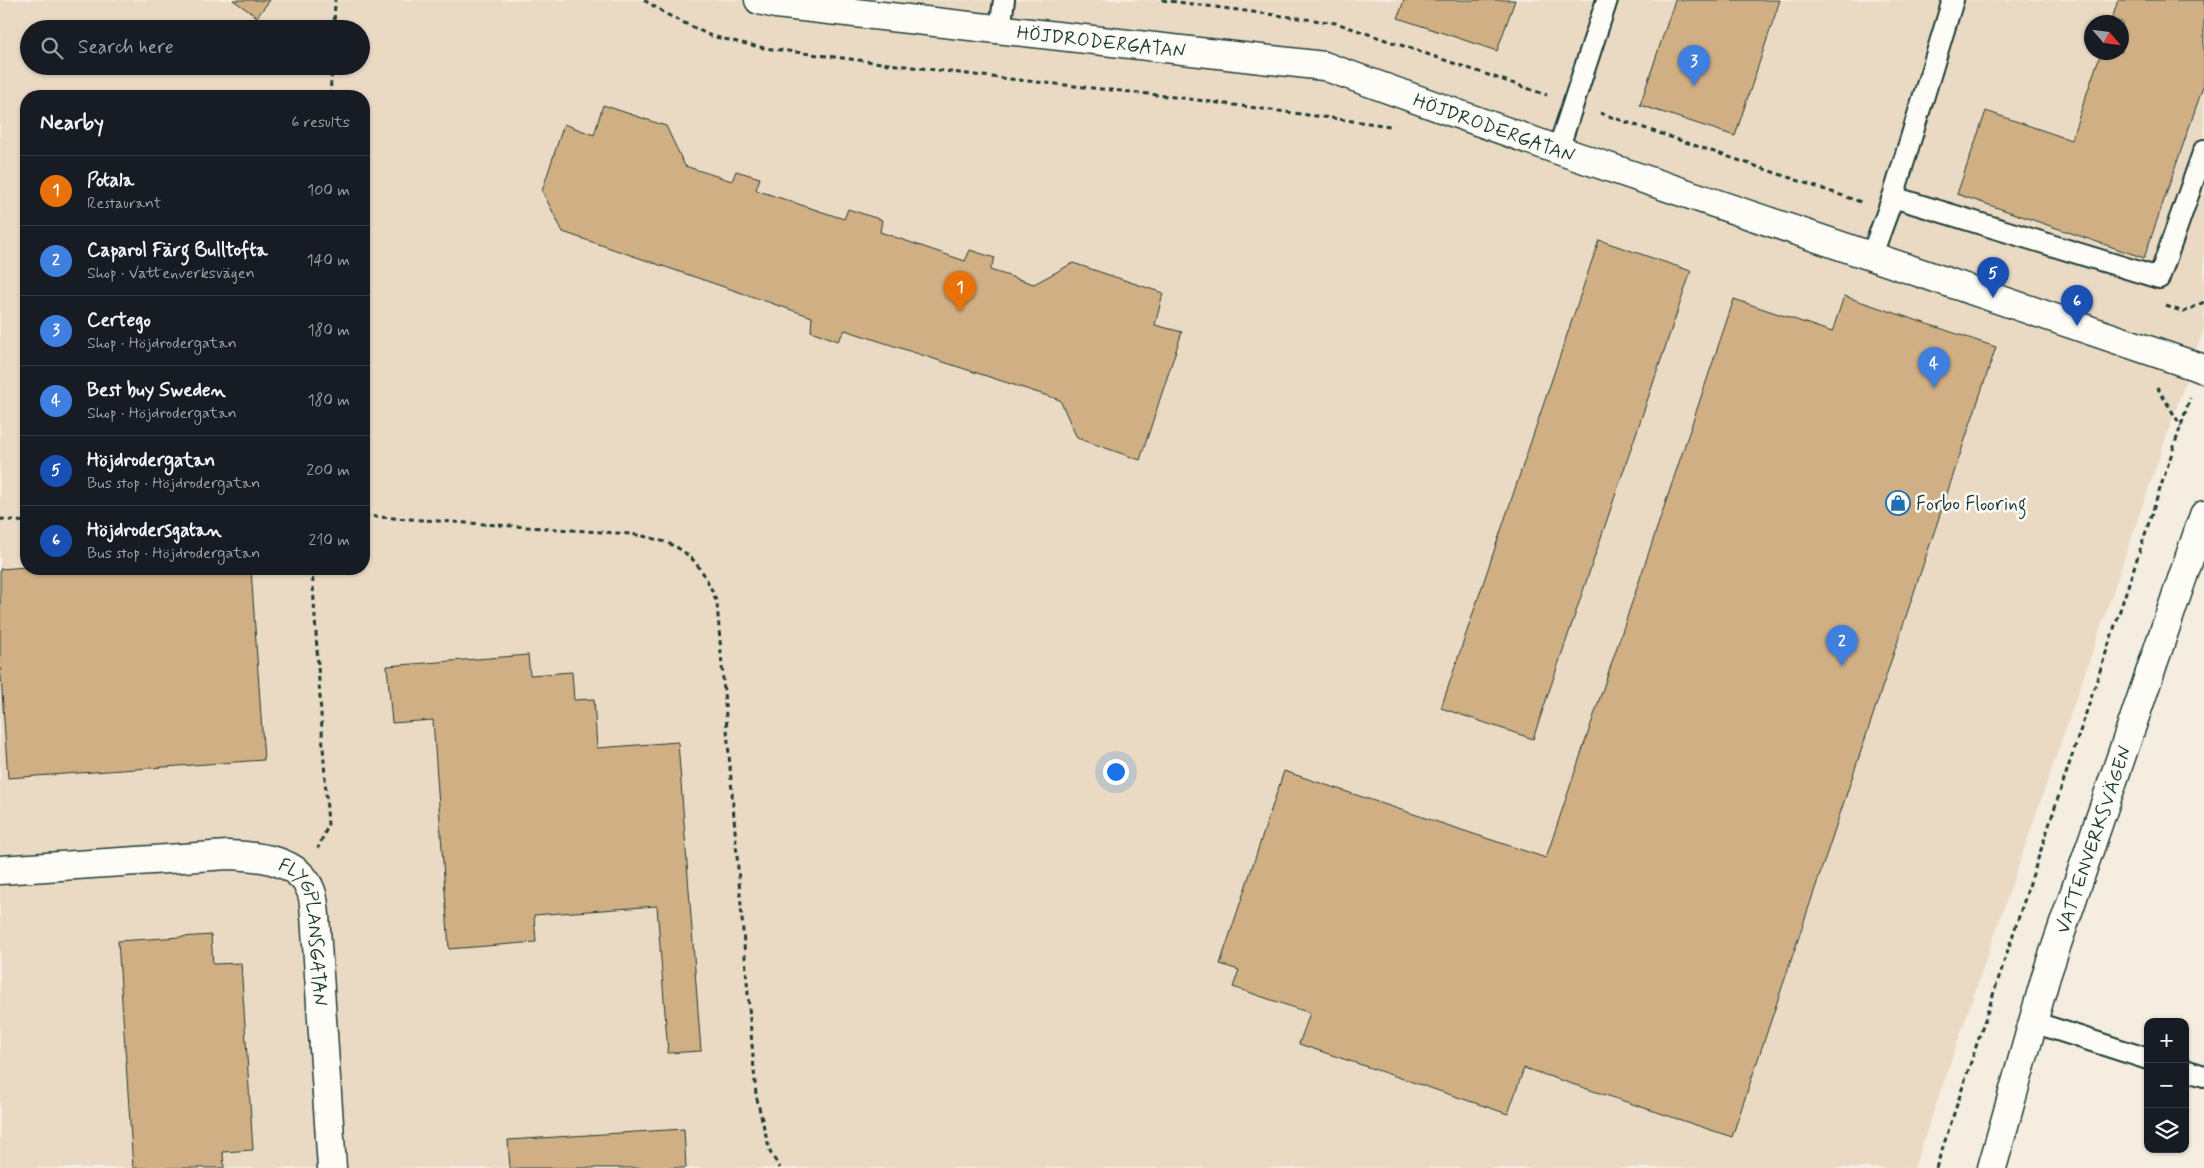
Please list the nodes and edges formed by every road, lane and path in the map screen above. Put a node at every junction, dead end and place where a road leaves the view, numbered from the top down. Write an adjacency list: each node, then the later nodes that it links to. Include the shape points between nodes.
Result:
1 (335, 0): 8 (path)
2 (644, 0): 13 (path, via 712,36 764,48)
3 (759, 0): 9 (street, HÖJDRODERGATAN)
4 (1004, 0): 9 (lane)
5 (1162, 0): 12 (path, via 1336,23)
6 (1606, 0): 12 (lane)
7 (1953, 0): 16 (lane)
8 (334, 20)
9 (1000, 29): 14 (street, HÖJDRODERGATAN, via 1324,66)
10 (331, 75): 11 (path)
11 (330, 90)
12 (1573, 104): 14 (lane); 16 (path)
13 (1392, 126)
14 (1558, 150): 17 (street, HÖJDRODERGATAN)
15 (2204, 150): 16 (lane, via 2159,278)
16 (1890, 204): 17 (lane)
17 (1871, 257): 20 (street, HÖJDRODERGATAN)
18 (2204, 302): 19 (path, via 2184,312)
19 (2158, 303)
20 (2202, 368): 22 (path)
21 (2156, 384): 22 (path)
22 (2181, 426): 36 (path)
23 (2204, 515): 30 (street, VATTENVERKSVÄGEN)
24 (370, 516): 35 (path, via 656,538 677,546 695,561 708,580 717,603 756,1094 770,1152)
25 (0, 519): 26 (path)
26 (20, 521)
27 (312, 575): 29 (path, via 328,826)
28 (0, 870): 29 (street, FLYGPLANSGATAN, via 228,855 280,862)
29 (303, 877): 34 (street, FLYGPLANSGATAN, via 311,891 316,914)
30 (2032, 1022): 31 (lane); 37 (street, VATTENVERKSVÄGEN)
31 (2144, 1058)
32 (2189, 1071): 33 (lane)
33 (2204, 1076)
34 (332, 1168)
35 (780, 1168)
36 (1936, 1168)
37 (1992, 1168)

